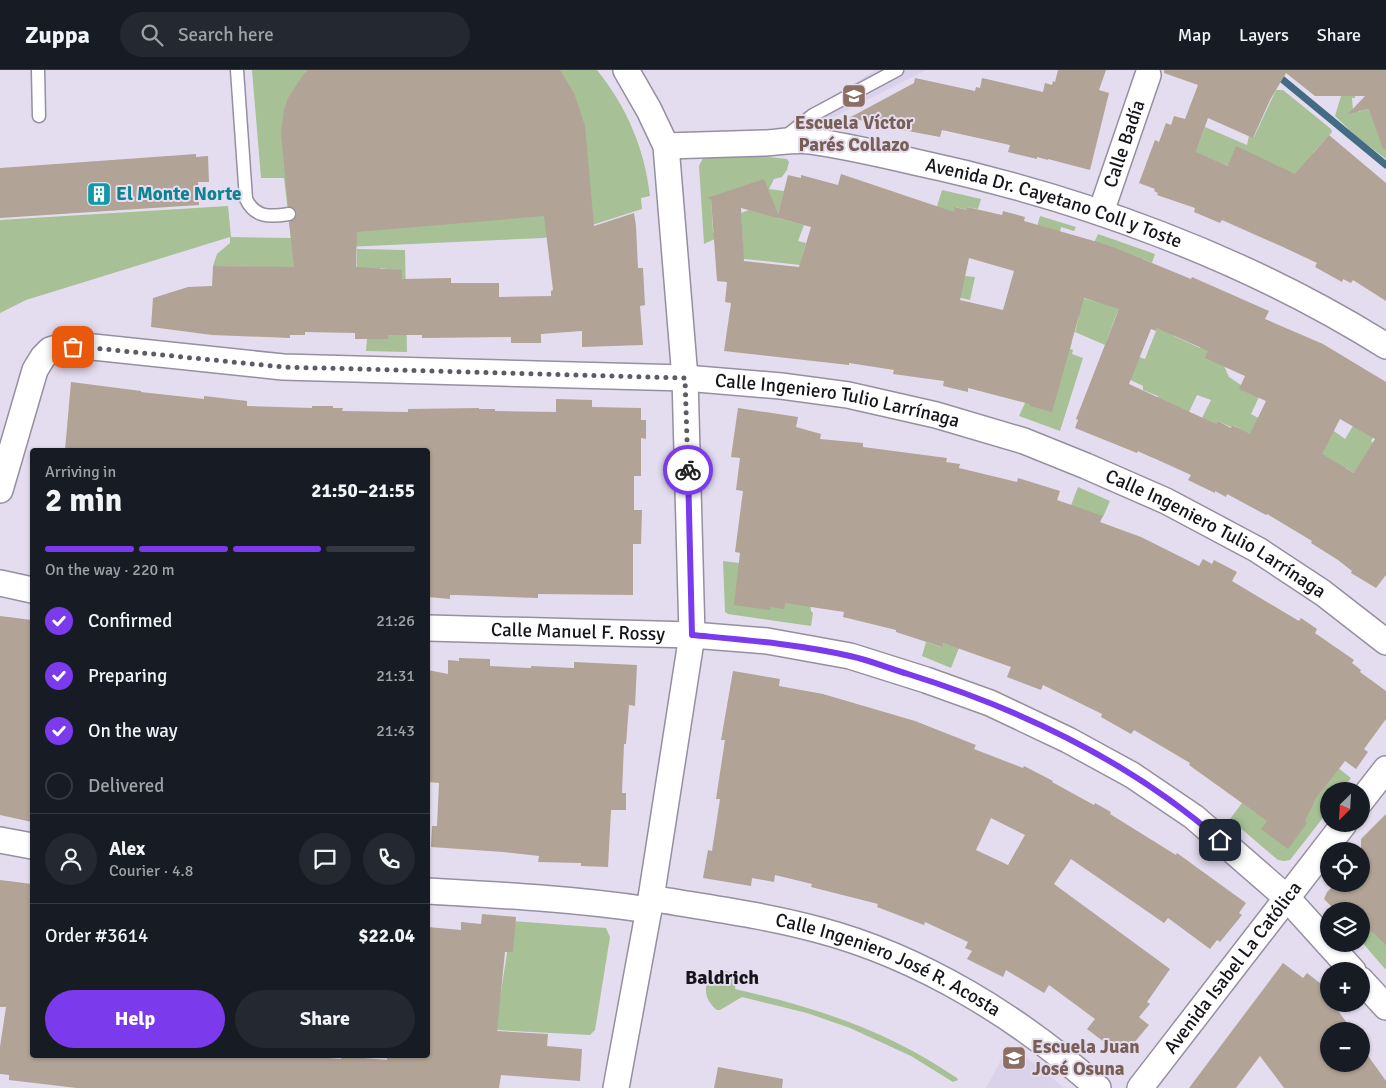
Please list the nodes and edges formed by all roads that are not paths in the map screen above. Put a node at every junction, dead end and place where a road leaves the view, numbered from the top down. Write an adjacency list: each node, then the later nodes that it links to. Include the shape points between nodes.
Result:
1 (38, 70): 6 (lane)
2 (237, 70): 10 (lane, via 246,199 251,209 258,213 270,216)
3 (626, 70): 8 (street)
4 (897, 70): 7 (lane, via 813,115)
5 (1148, 75): 9 (street, Calle Badía)
6 (39, 116)
7 (780, 142): 8 (street, Avenida Dr. Cayetano Coll y Toste); 9 (street, Avenida Dr. Cayetano Coll y Toste, via 808,141 952,170)
8 (666, 146): 12 (street)
9 (1101, 212): 11 (street, Avenida Dr. Cayetano Coll y Toste, via 1196,249 1287,290)
10 (289, 214)
11 (1386, 346)
12 (685, 378): 13 (street, Calle Ingeniero Tulio Larrínaga, via 283,367 103,348 60,347 50,350 35,370); 17 (street); 18 (street, Calle Ingeniero Tulio Larrínaga, via 848,395 936,415 1024,441 1166,501 1258,550 1323,593)
13 (0, 490)
14 (0, 583): 15 (street)
15 (30, 590)
16 (430, 628): 17 (street, Calle Manuel F. Rossy)
17 (692, 635): 25 (street, Calle Manuel F. Rossy, via 767,642 850,656 990,703 1132,774 1194,817); 26 (street)
18 (1386, 642)
19 (1386, 769): 20 (street)
20 (1370, 789)
21 (1338, 832): 25 (street, Avenida Isabel La Católica)
22 (0, 840): 23 (street)
23 (30, 846)
24 (430, 891): 26 (street, Calle Ingeniero José R. Acosta)
25 (1287, 898): 27 (street, Calle Manuel F. Rossy); 32 (street, Avenida Isabel La Católica)
26 (650, 904): 30 (street); 31 (street, Calle Ingeniero José R. Acosta, via 751,915 819,930 890,954 995,1010)
27 (1345, 962)
28 (1370, 990): 29 (street)
29 (1386, 1007)
30 (616, 1088)
31 (1098, 1088)
32 (1140, 1088)

